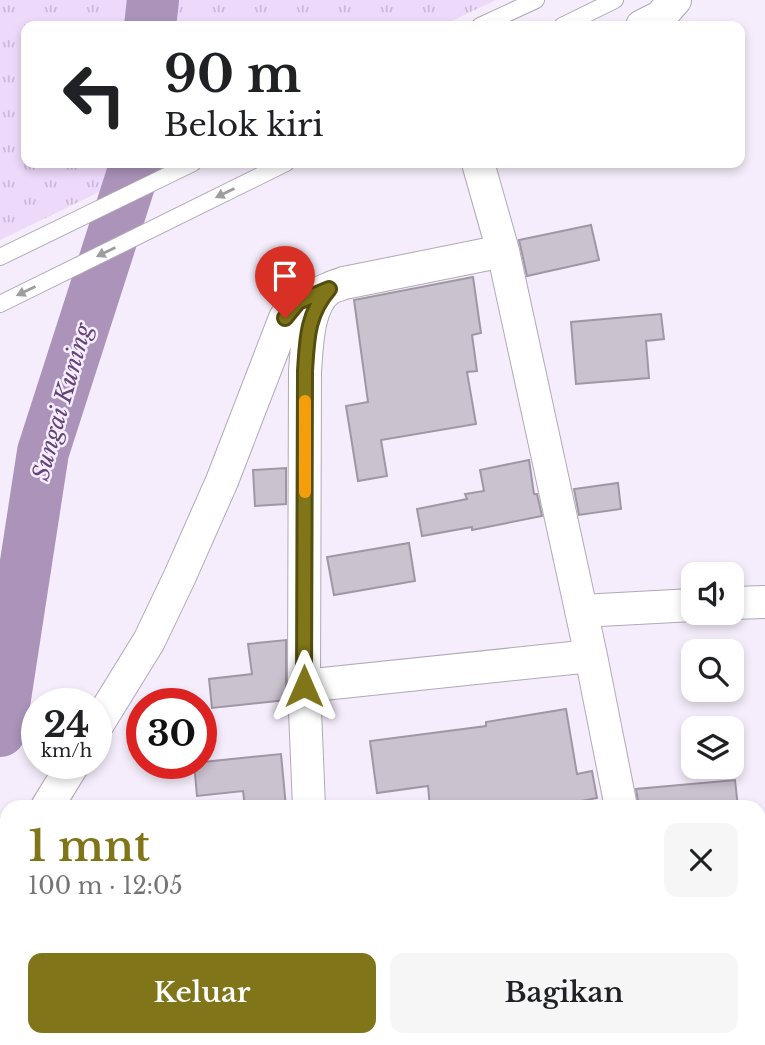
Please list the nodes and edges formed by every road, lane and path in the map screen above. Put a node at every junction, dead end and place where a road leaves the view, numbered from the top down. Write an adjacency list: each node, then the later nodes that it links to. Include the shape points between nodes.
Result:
1 (536, 0): 4 (lane)
2 (615, 0): 5 (lane)
3 (675, 0): 6 (street)
4 (491, 21)
5 (572, 21)
6 (653, 21)
7 (182, 168): 11 (lane)
8 (276, 168): 13 (lane, one-way to 13)
9 (479, 168): 10 (street)
10 (503, 251): 12 (street); 17 (street)
11 (0, 257)
12 (329, 289): 19 (street, via 317,302 308,332 305,371); 20 (street, via 298,302 285,318 180,576 149,641)
13 (0, 304)
14 (765, 602): 15 (street)
15 (744, 603)
16 (681, 606): 17 (street)
17 (581, 611): 18 (street)
18 (591, 656): 19 (street); 24 (street)
19 (304, 686): 23 (street)
20 (112, 701)
21 (64, 779): 22 (street)
22 (51, 800)
23 (309, 800)
24 (620, 800)

